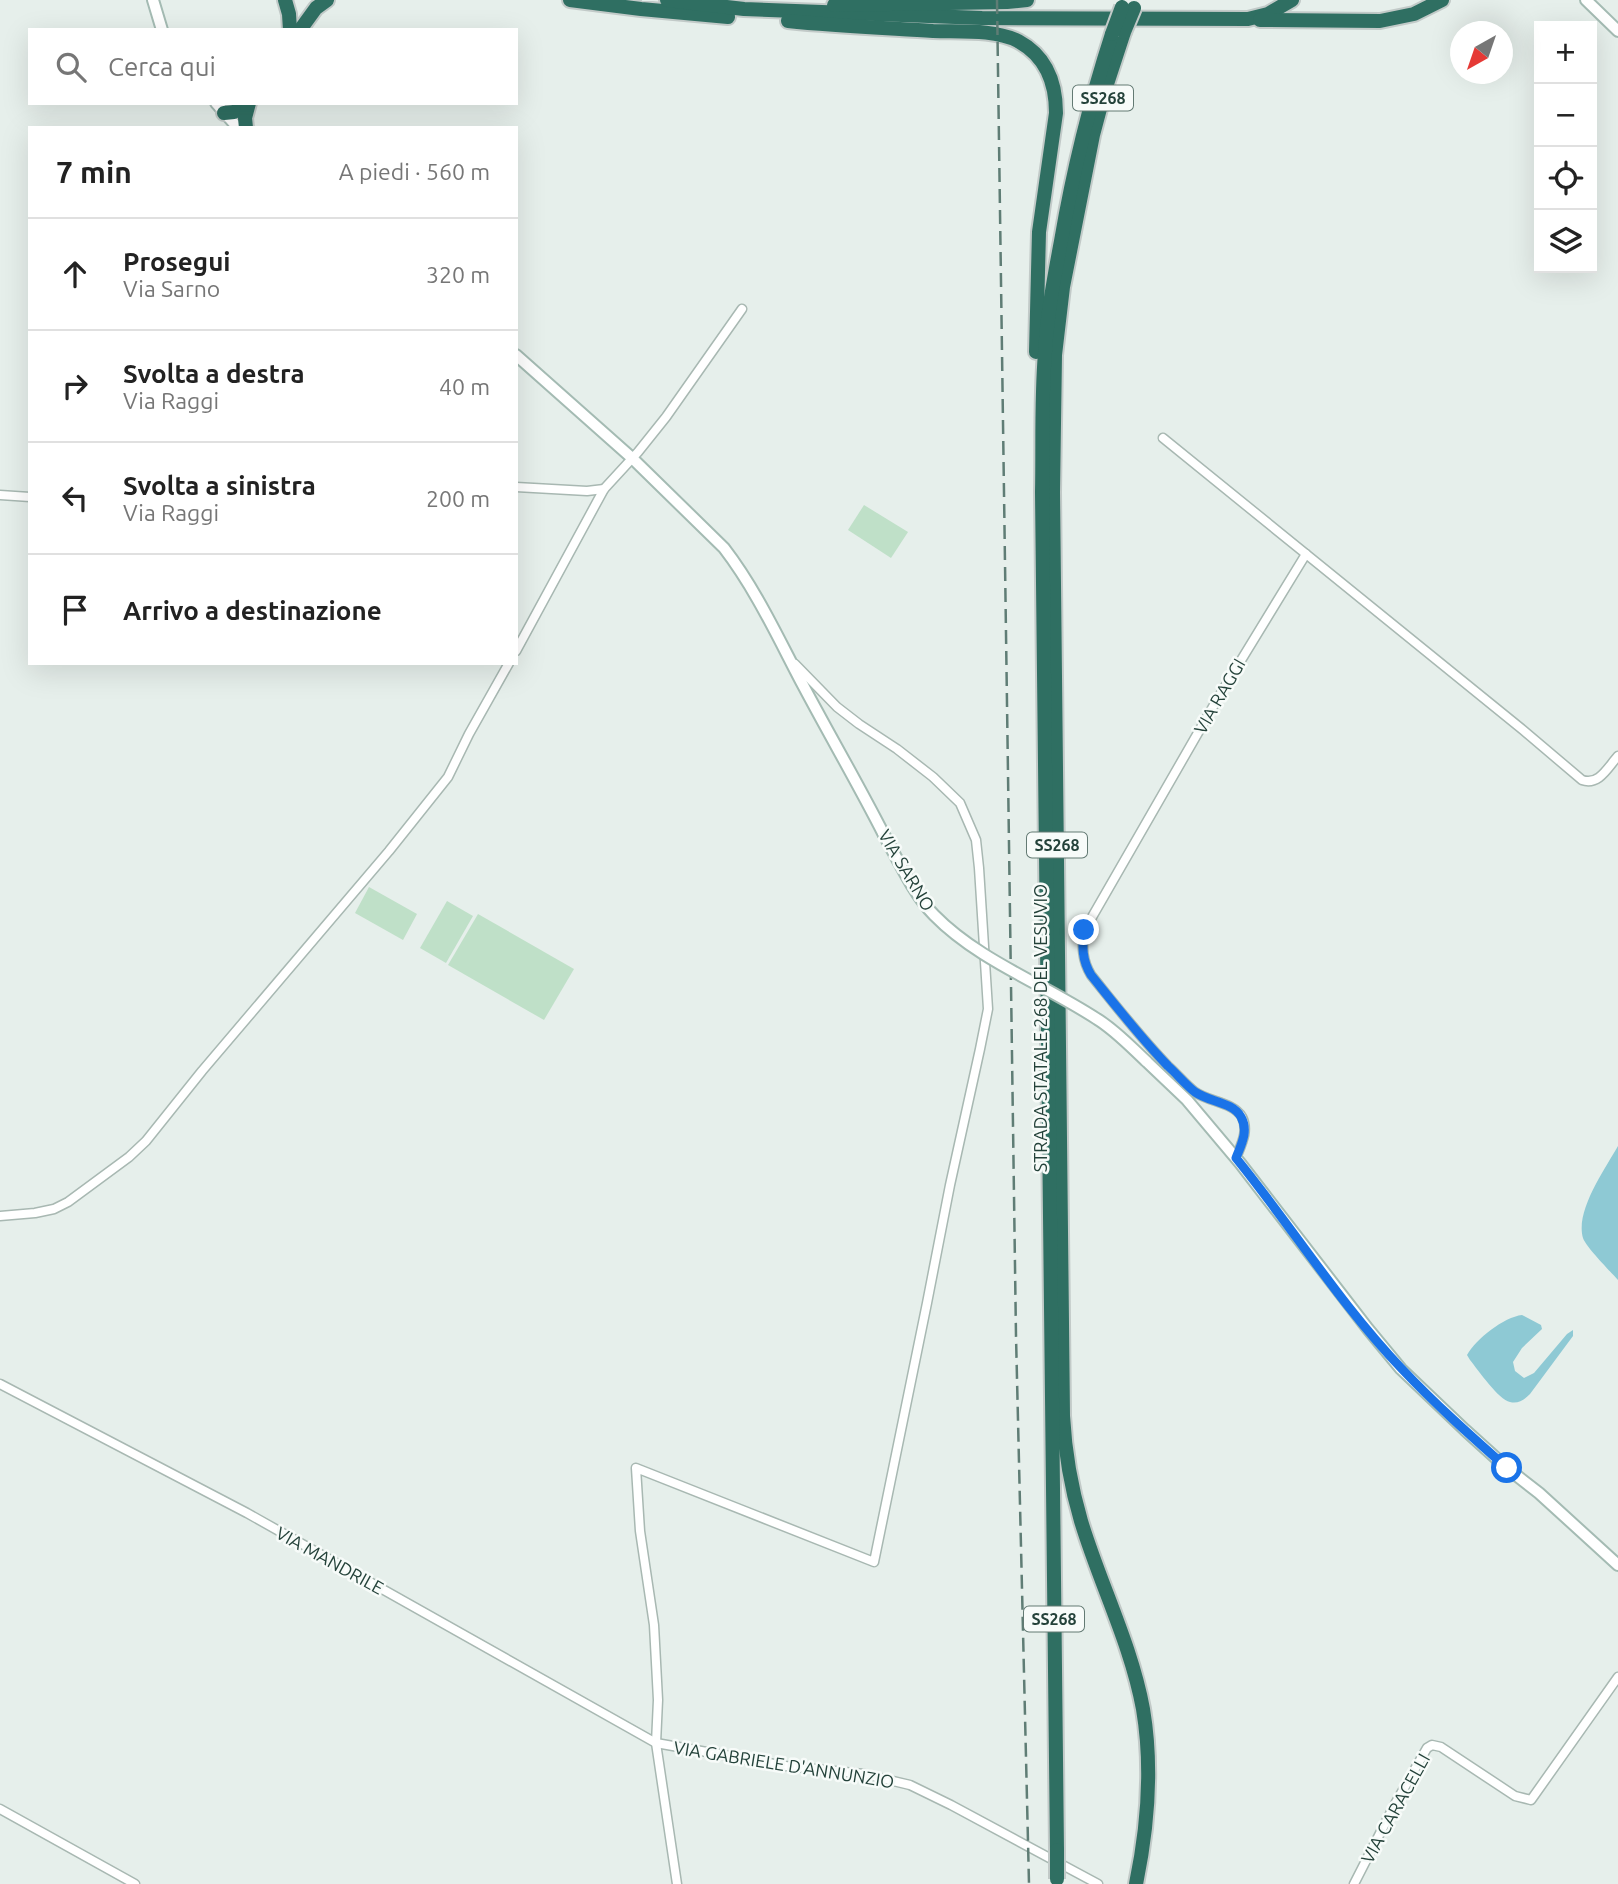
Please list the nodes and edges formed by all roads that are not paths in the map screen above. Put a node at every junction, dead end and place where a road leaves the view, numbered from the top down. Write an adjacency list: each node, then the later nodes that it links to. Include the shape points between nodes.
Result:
1 (153, 0): 14 (street)
2 (285, 0): 15 (highway)
3 (327, 0): 16 (highway)
4 (570, 0): 13 (highway)
5 (1027, 0): 9 (highway, via 794,5)
6 (1292, 0): 12 (highway)
7 (1442, 0): 12 (highway, via 1380,21)
8 (1586, 0): 17 (street)
9 (675, 1): 11 (highway, via 799,12)
10 (1132, 3): 18 (highway, STRADA STATALE 268 DEL VESUVIO / SS268, bridge)
11 (982, 18): 12 (highway); 13 (highway, via 936,22)
12 (1248, 19)
13 (788, 20): 30 (highway, via 1007,37 1030,49 1048,69 1056,113 1037,256 1036,434)
14 (161, 28)
15 (290, 28)
16 (301, 28)
17 (1618, 31)
18 (1118, 33): 30 (highway, STRADA STATALE 268 DEL VESUVIO / SS268, via 1095,88 1053,286 1044,354); 49 (highway, STRADA STATALE 268 DEL VESUVIO / SS268, via 1087,164 1055,355 1062,1388 1073,1493 1143,1707 1149,1802)
19 (244, 105): 21 (highway, via 234,112)
20 (247, 105): 23 (highway)
21 (223, 107): 22 (street)
22 (237, 126)
23 (246, 126)
24 (742, 309): 27 (street)
25 (518, 357): 27 (street, VIA SARNO)
26 (1163, 438): 33 (street)
27 (632, 458): 29 (street); 35 (street, VIA SARNO, via 737,564)
28 (518, 487): 29 (street)
29 (604, 489): 34 (street)
30 (1042, 492): 45 (highway, STRADA STATALE 268 DEL VESUVIO / SS268, bridge)
31 (0, 495): 32 (street)
32 (28, 497)
33 (1306, 554): 37 (street, via 1582,780 1595,780); 38 (street, VIA RAGGI, via 1084,930 1085,964 1142,1040 1196,1092 1241,1115 1245,1126)
34 (518, 647)
35 (790, 659): 38 (street, VIA SARNO, bridge, via 907,878 932,914 993,959 1118,1033 1187,1100); 43 (street, via 837,707 933,777 960,803 976,840 988,1009 874,1562 636,1468 654,1625)
36 (508, 665): 39 (street, via 449,777 146,1141 68,1202 35,1213)
37 (1618, 756)
38 (1236, 1158): 41 (street, VIA SARNO, via 1402,1369)
39 (0, 1216)
40 (0, 1384): 43 (street, VIA MANDRILE, via 247,1513)
41 (1618, 1565)
42 (1618, 1677): 50 (street, VIA CARACELLI, via 1531,1800 1515,1796 1441,1747 1427,1748)
43 (656, 1743): 47 (street); 48 (street, VIA GABRIELE D'ANNUNZIO, via 910,1785)
44 (0, 1809): 46 (street)
45 (1057, 1882)
46 (135, 1884)
47 (677, 1884)
48 (1098, 1884)
49 (1136, 1884)
50 (1354, 1884)

